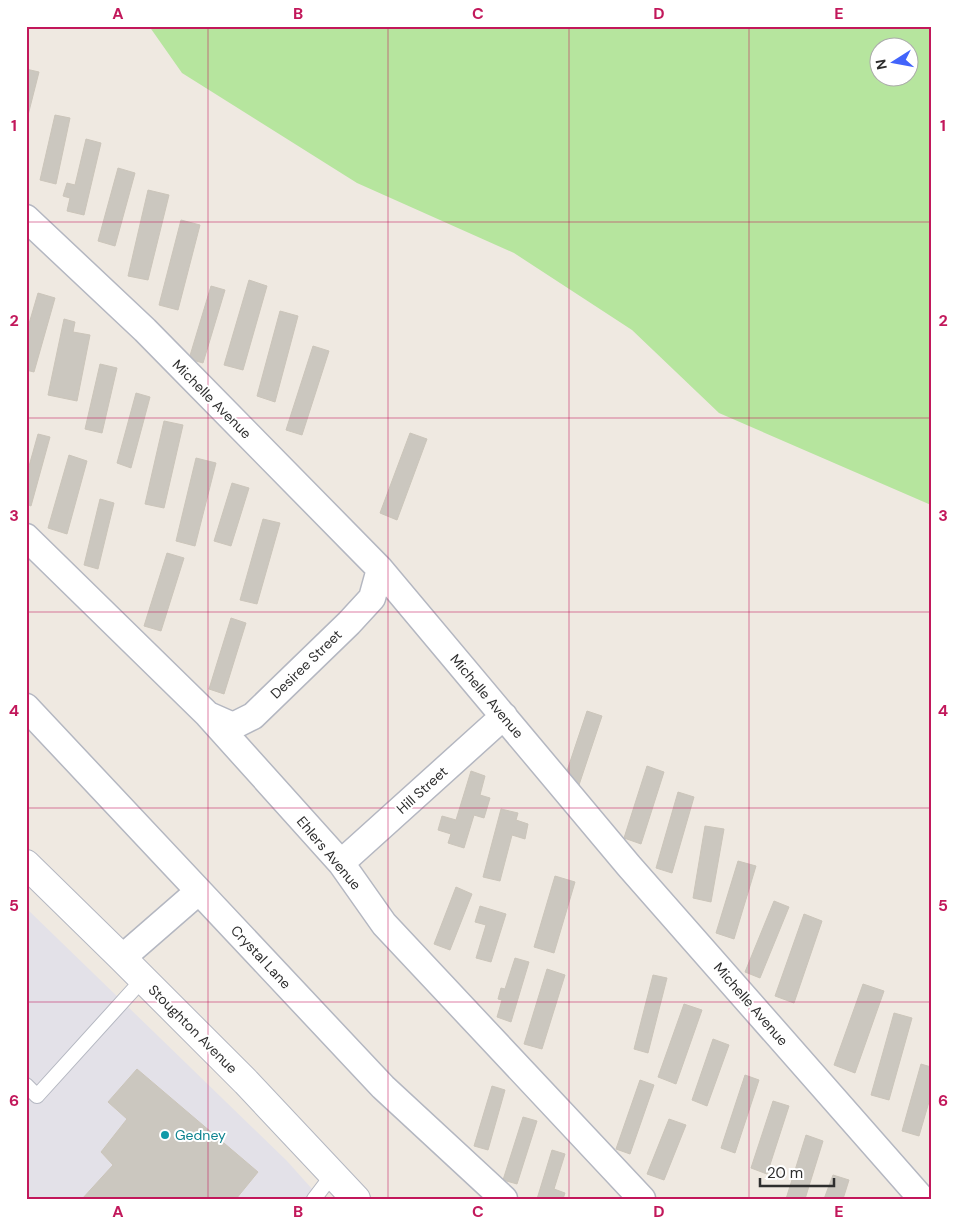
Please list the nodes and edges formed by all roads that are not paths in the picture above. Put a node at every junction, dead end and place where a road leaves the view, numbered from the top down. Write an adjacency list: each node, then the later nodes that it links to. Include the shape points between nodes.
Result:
1 (26, 218): 3 (street, Michelle Avenue, via 144,330)
2 (26, 537): 5 (street, Ehlers Avenue)
3 (380, 569): 5 (street, Desiree Street, via 372,598 253,716 233,726); 6 (street, Michelle Avenue)
4 (26, 707): 9 (street, Crystal Lane)
5 (208, 715): 7 (street, Ehlers Avenue)
6 (504, 716): 7 (street, Hill Street); 18 (street, Michelle Avenue, via 630,866)
7 (341, 863): 17 (street, Ehlers Avenue, via 384,924)
8 (26, 864): 10 (street, Stoughton Avenue)
9 (199, 891): 10 (street); 16 (street, Crystal Lane, via 383,1087)
10 (122, 958): 11 (street, Stoughton Avenue)
11 (143, 979): 12 (lane, via 37,1096); 13 (street, Stoughton Avenue)
12 (26, 1085)
13 (332, 1174): 14 (lane); 15 (street, Stoughton Avenue)
14 (314, 1199)
15 (356, 1199)
16 (504, 1199)
17 (642, 1199)
18 (922, 1199)

